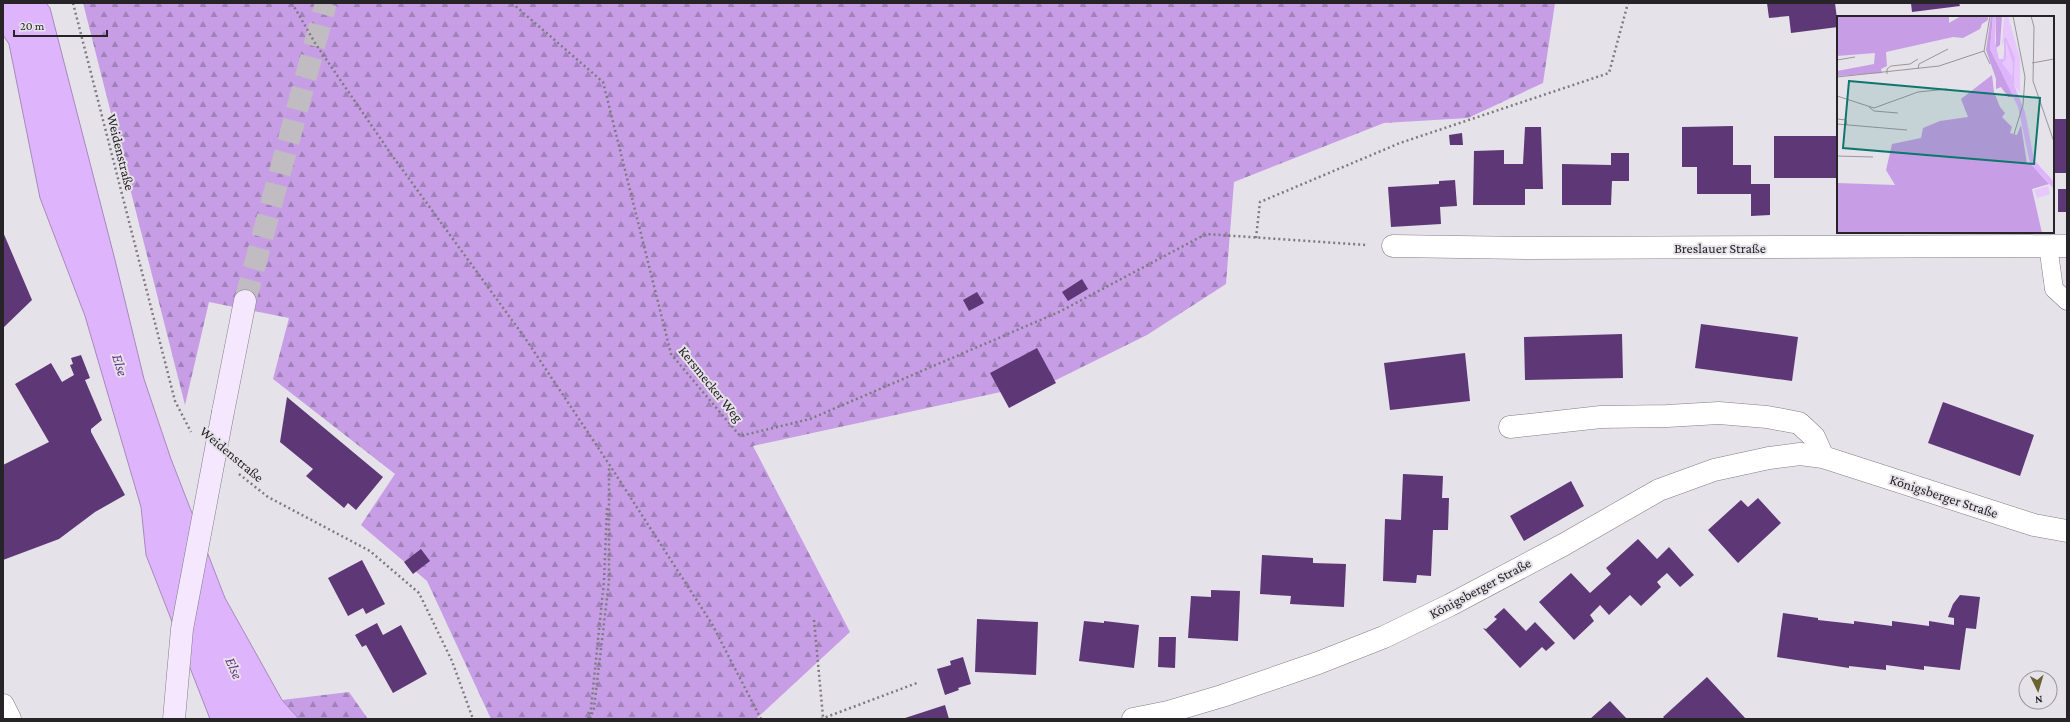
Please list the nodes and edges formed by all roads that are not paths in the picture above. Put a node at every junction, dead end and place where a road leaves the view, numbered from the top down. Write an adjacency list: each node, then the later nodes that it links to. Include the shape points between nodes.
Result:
1 (1393, 246): 2 (street, Breslauer Straße)
2 (2057, 246): 4 (lane, Breslauer Straße, via 2054,289)
3 (245, 301): 10 (main road, bridge, via 182,629)
4 (2067, 301)
5 (1510, 427): 6 (street, via 1601,417 1719,413 1766,417 1799,423 1814,437)
6 (1823, 457): 7 (street, Königsberger Straße, via 2034,525); 11 (street, Königsberger Straße, via 1800,454 1769,458 1714,470 1659,490 1563,545 1384,637 1222,696)
7 (2067, 531)
8 (3, 705): 9 (street)
9 (10, 719)
10 (174, 719)
11 (1133, 719)

